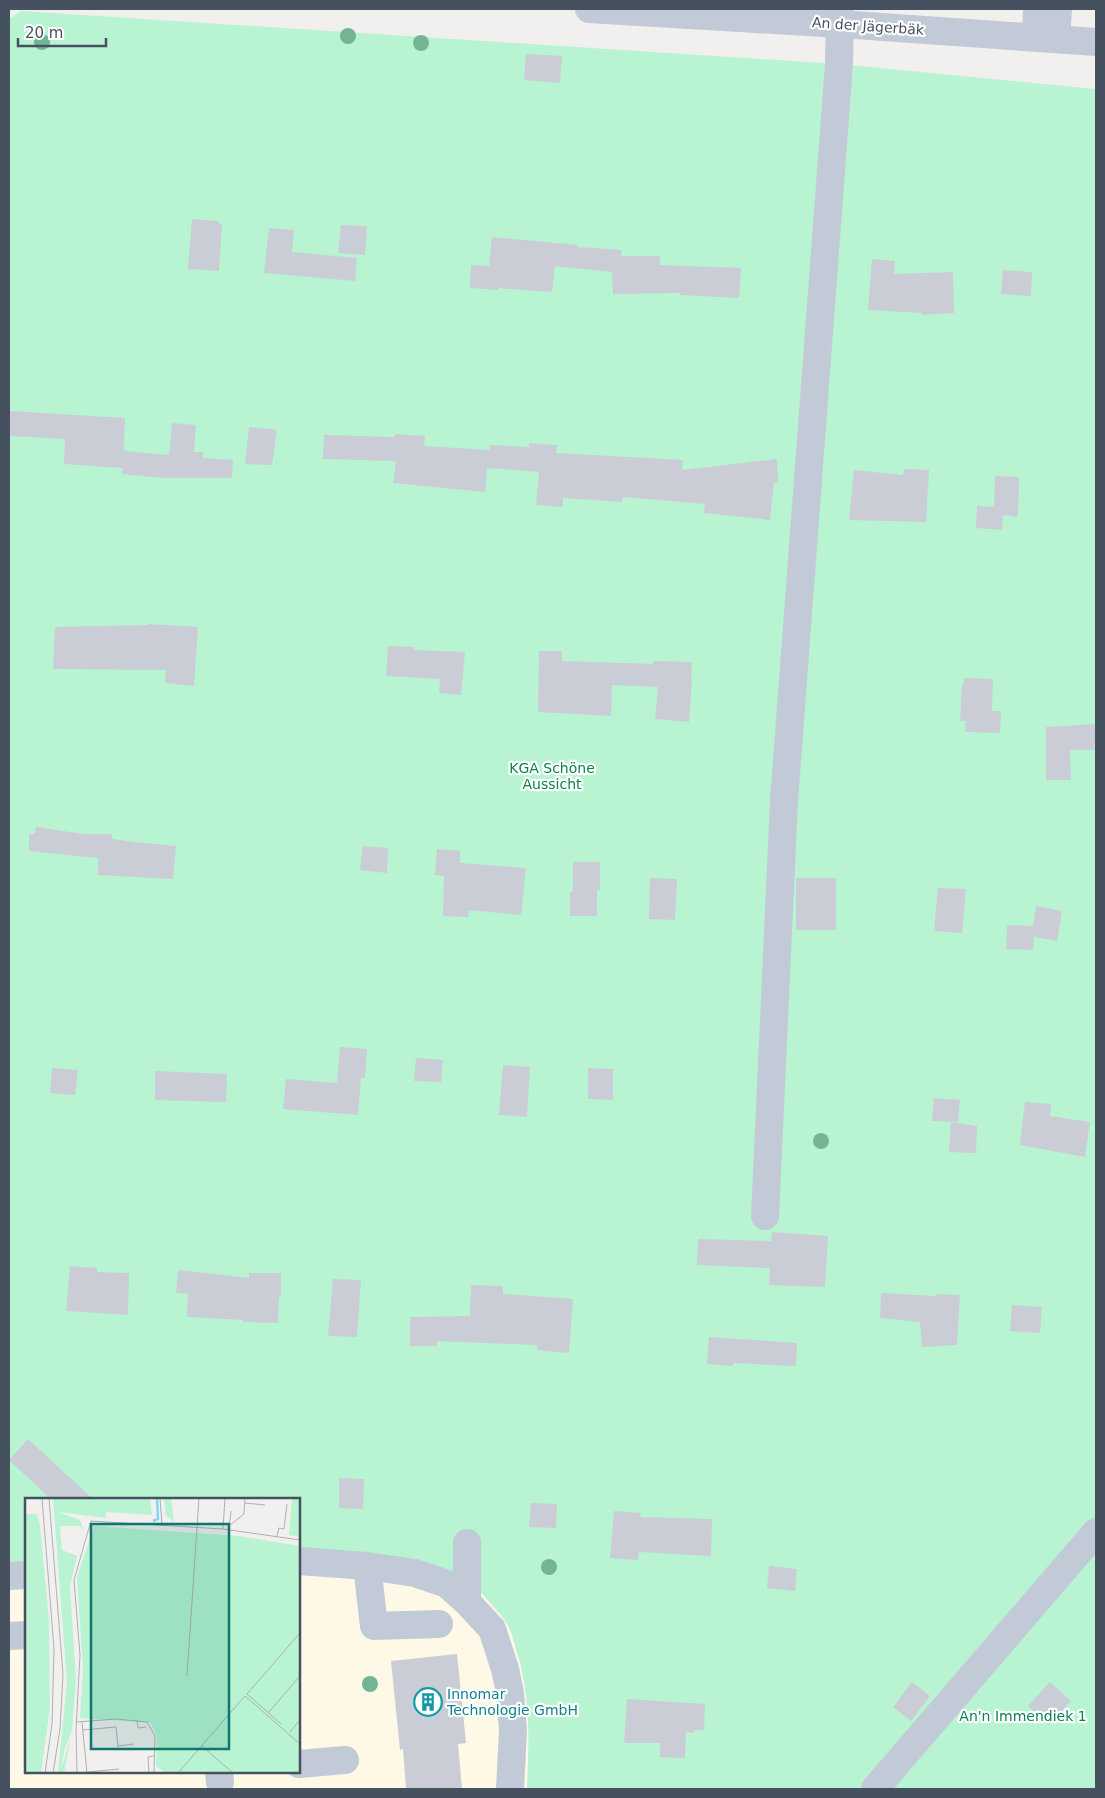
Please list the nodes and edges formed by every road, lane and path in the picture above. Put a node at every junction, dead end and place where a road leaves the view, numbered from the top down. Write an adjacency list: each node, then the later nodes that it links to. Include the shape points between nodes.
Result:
1 (589, 9): 4 (street, An der Jägerbäk)
2 (1037, 9): 5 (street)
3 (1058, 9): 5 (street)
4 (840, 16): 5 (street, An der Jägerbäk); 7 (street, via 784,800)
5 (1046, 38): 6 (street, An der Jägerbäk)
6 (1096, 42)
7 (765, 1216)
8 (1096, 1532): 20 (street)
9 (467, 1543): 14 (street)
10 (300, 1561): 11 (street)
11 (367, 1566): 14 (street, via 415,1573 447,1584); 15 (street, via 374,1626)
12 (25, 1574): 13 (street)
13 (9, 1576)
14 (467, 1602): 21 (street, via 492,1629 505,1669 513,1730)
15 (440, 1624)
16 (25, 1635): 17 (street)
17 (9, 1636)
18 (345, 1760): 19 (street)
19 (300, 1764)
20 (889, 1784)
21 (510, 1789)

